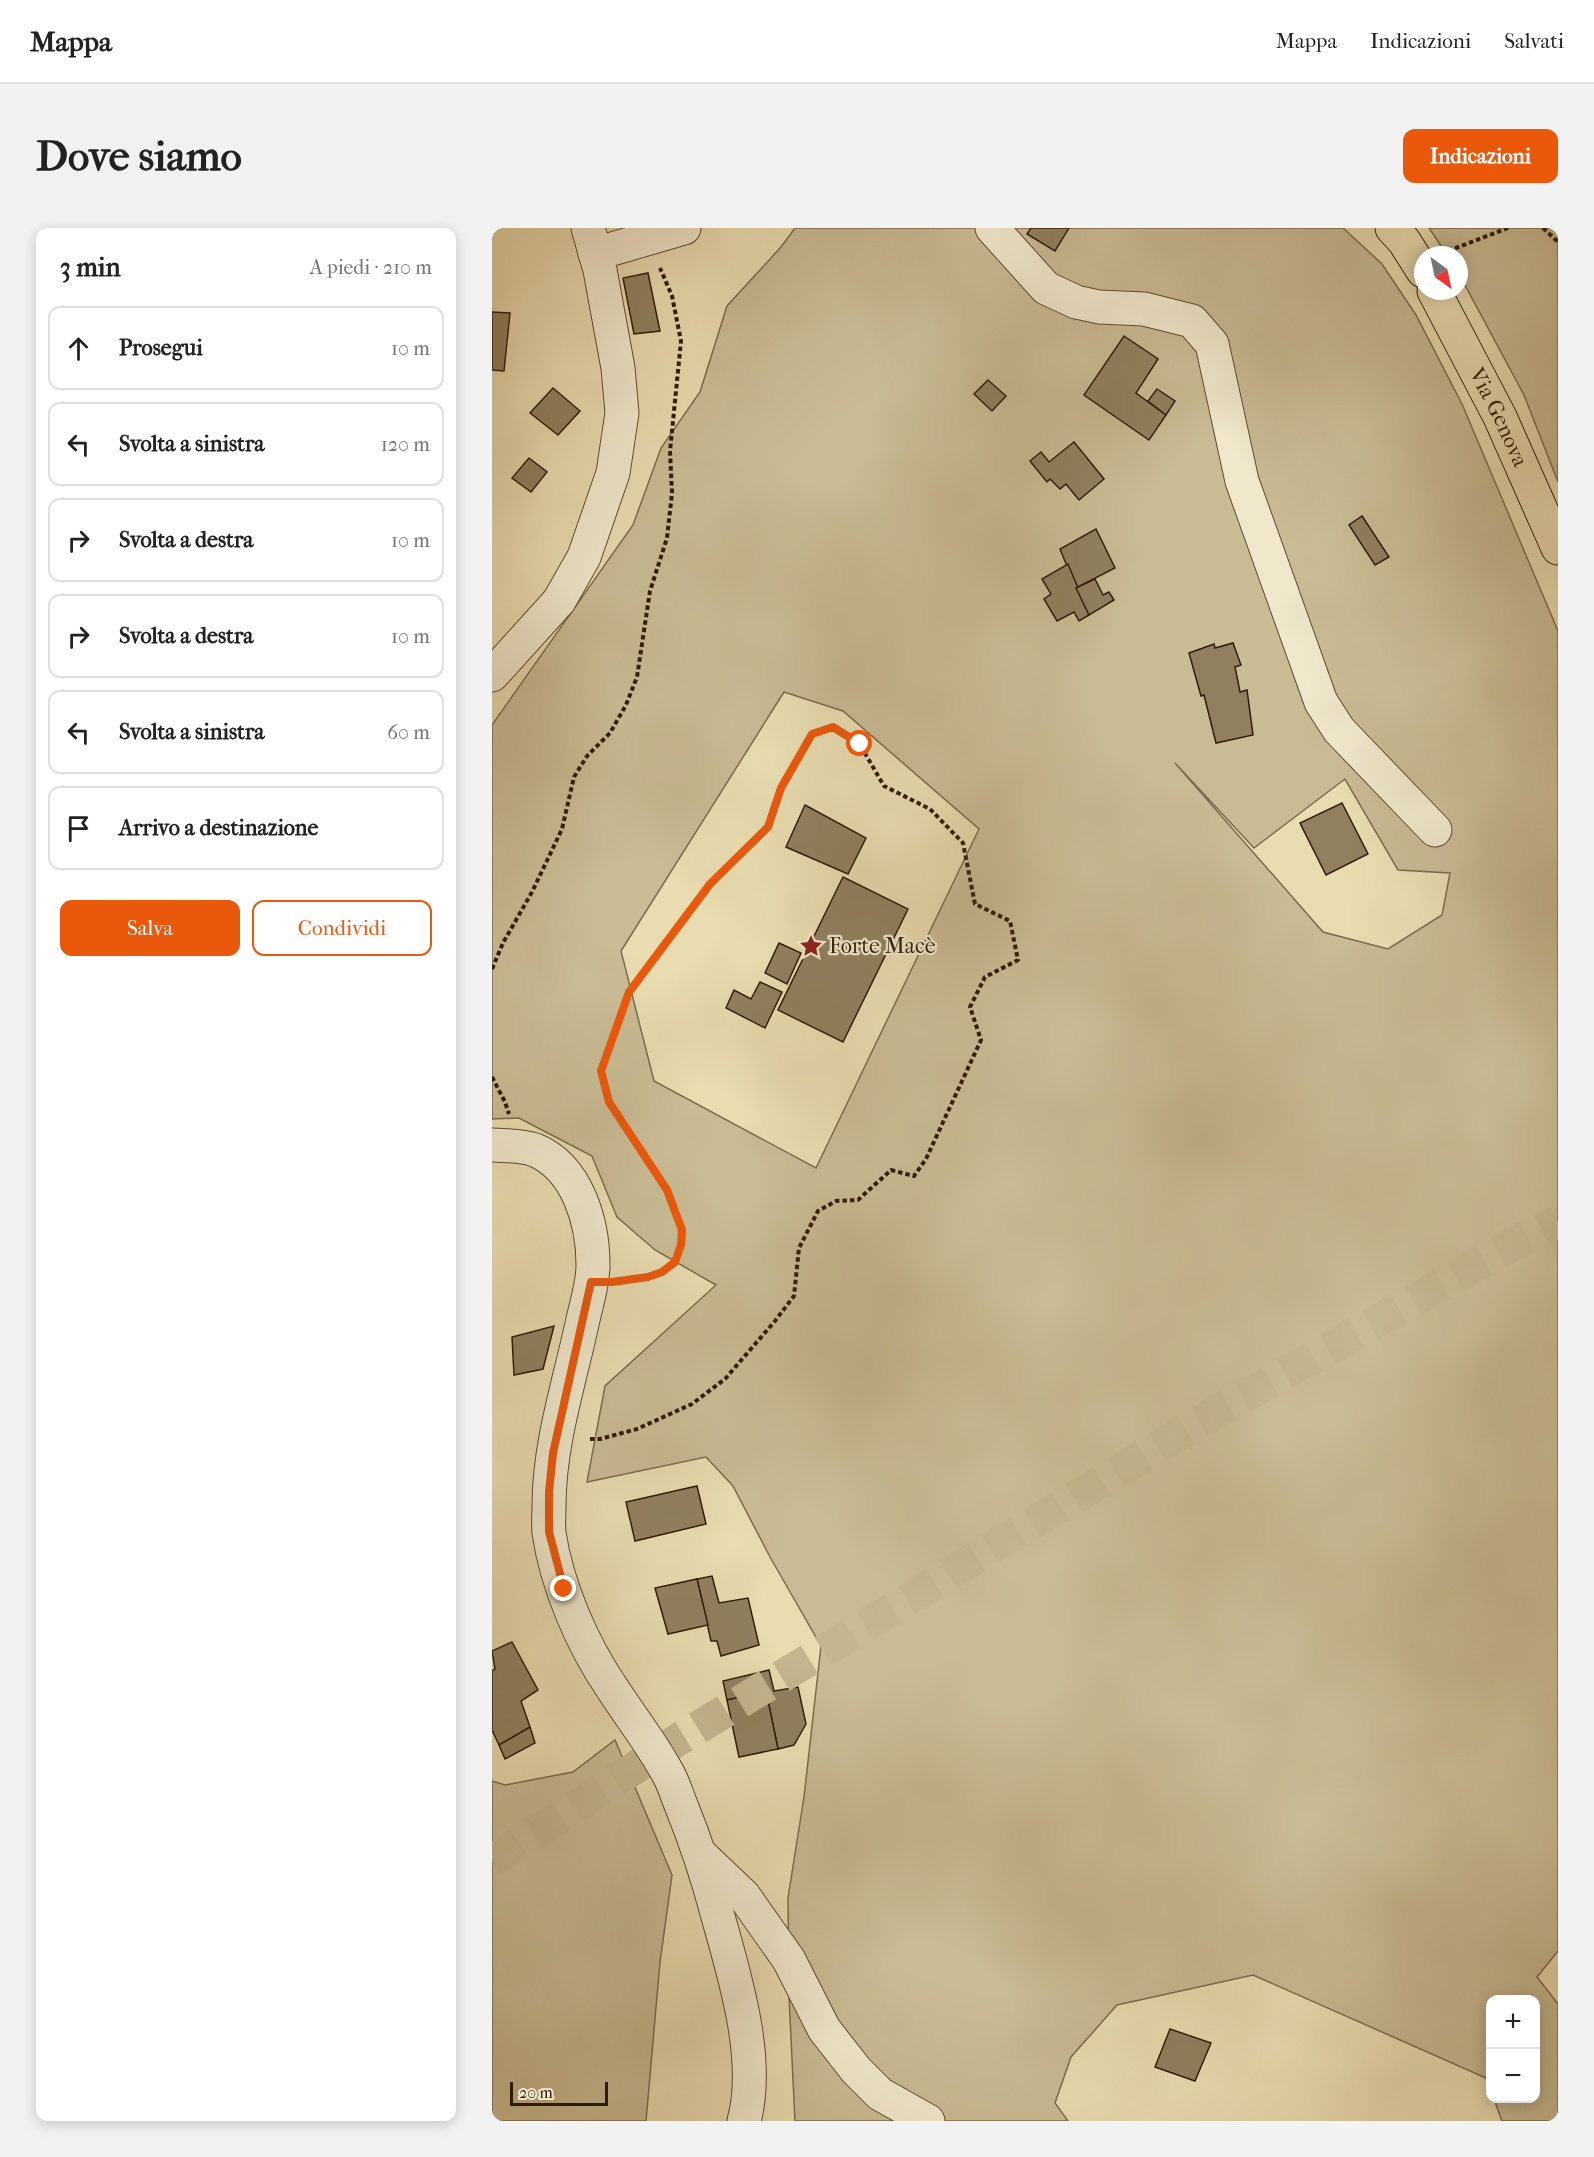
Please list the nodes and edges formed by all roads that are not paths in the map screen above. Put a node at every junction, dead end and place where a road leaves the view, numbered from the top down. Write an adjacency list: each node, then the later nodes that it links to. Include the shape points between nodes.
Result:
1 (684, 228): 4 (street)
2 (992, 228): 9 (street, via 1046,288 1099,308 1144,309 1192,321 1212,344 1242,481 1321,702 1339,730)
3 (1392, 228): 5 (main road)
4 (592, 241): 8 (street, via 618,368 622,413 613,473 584,557 559,601)
5 (1414, 256)
6 (1439, 300): 7 (main road, Via Genova, via 1500,417)
7 (1558, 548)
8 (492, 675)
9 (1435, 830)
10 (492, 1145): 11 (street, via 519,1146 551,1160 578,1194 589,1227 593,1268 556,1440 549,1492 549,1532 564,1589 584,1640 668,1773)
11 (701, 1855): 12 (street, via 741,1998 748,2052 749,2105); 13 (street, via 744,1896 789,1960 825,2029 856,2070 880,2094)
12 (744, 2121)
13 (928, 2121)

